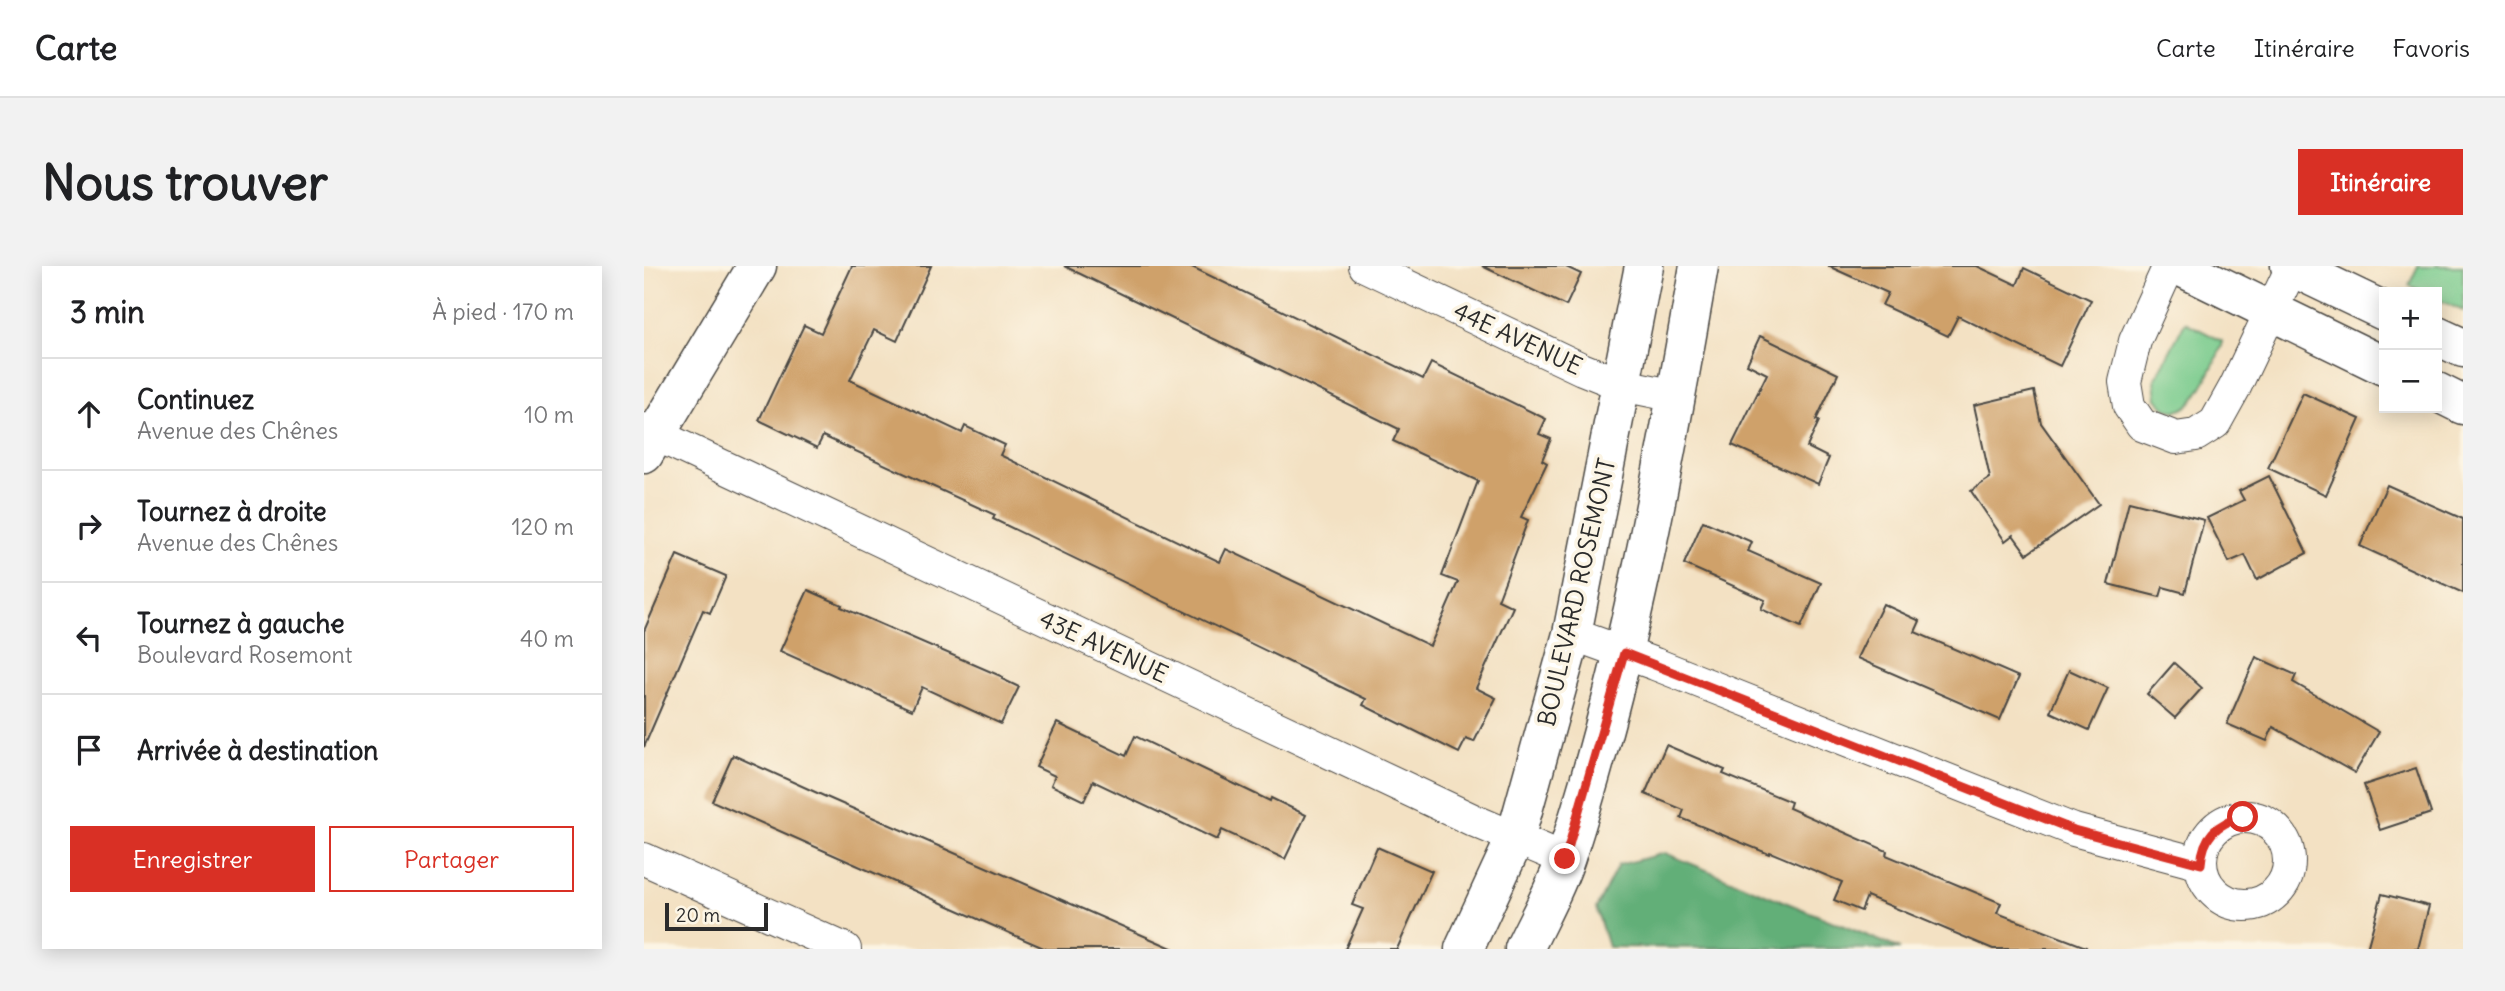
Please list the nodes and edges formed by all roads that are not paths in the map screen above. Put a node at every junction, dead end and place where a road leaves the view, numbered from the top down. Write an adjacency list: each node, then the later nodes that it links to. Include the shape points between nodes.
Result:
1 (757, 266): 17 (main road)
2 (1365, 266): 13 (street, 44E AVENUE)
3 (1644, 266): 13 (main road, BOULEVARD ROSEMONT)
4 (1699, 266): 15 (main road)
5 (2169, 266): 9 (street, via 2135,341 2125,382 2129,406 2142,425 2176,438 2196,435 2215,423)
6 (2179, 266): 9 (main road)
7 (2291, 267): 8 (main road); 9 (street)
8 (2379, 309)
9 (2271, 310): 12 (main road)
10 (2442, 338): 11 (main road)
11 (2463, 348)
12 (2379, 364)
13 (1622, 385): 15 (street, 44E AVENUE); 18 (main road, BOULEVARD ROSEMONT)
14 (2442, 394): 16 (main road)
15 (1676, 396): 19 (main road)
16 (2463, 405)
17 (648, 439): 20 (street, 43E AVENUE)
18 (1572, 634): 19 (street); 20 (main road, BOULEVARD ROSEMONT)
19 (1624, 653): 22 (main road); 23 (street, via 2074,830)
20 (1515, 839): 22 (street, 43E AVENUE); 25 (main road, BOULEVARD ROSEMONT)
21 (644, 859): 24 (street)
22 (1565, 859): 26 (main road)
23 (2201, 864)
24 (845, 949)
25 (1464, 949)
26 (1524, 949)

